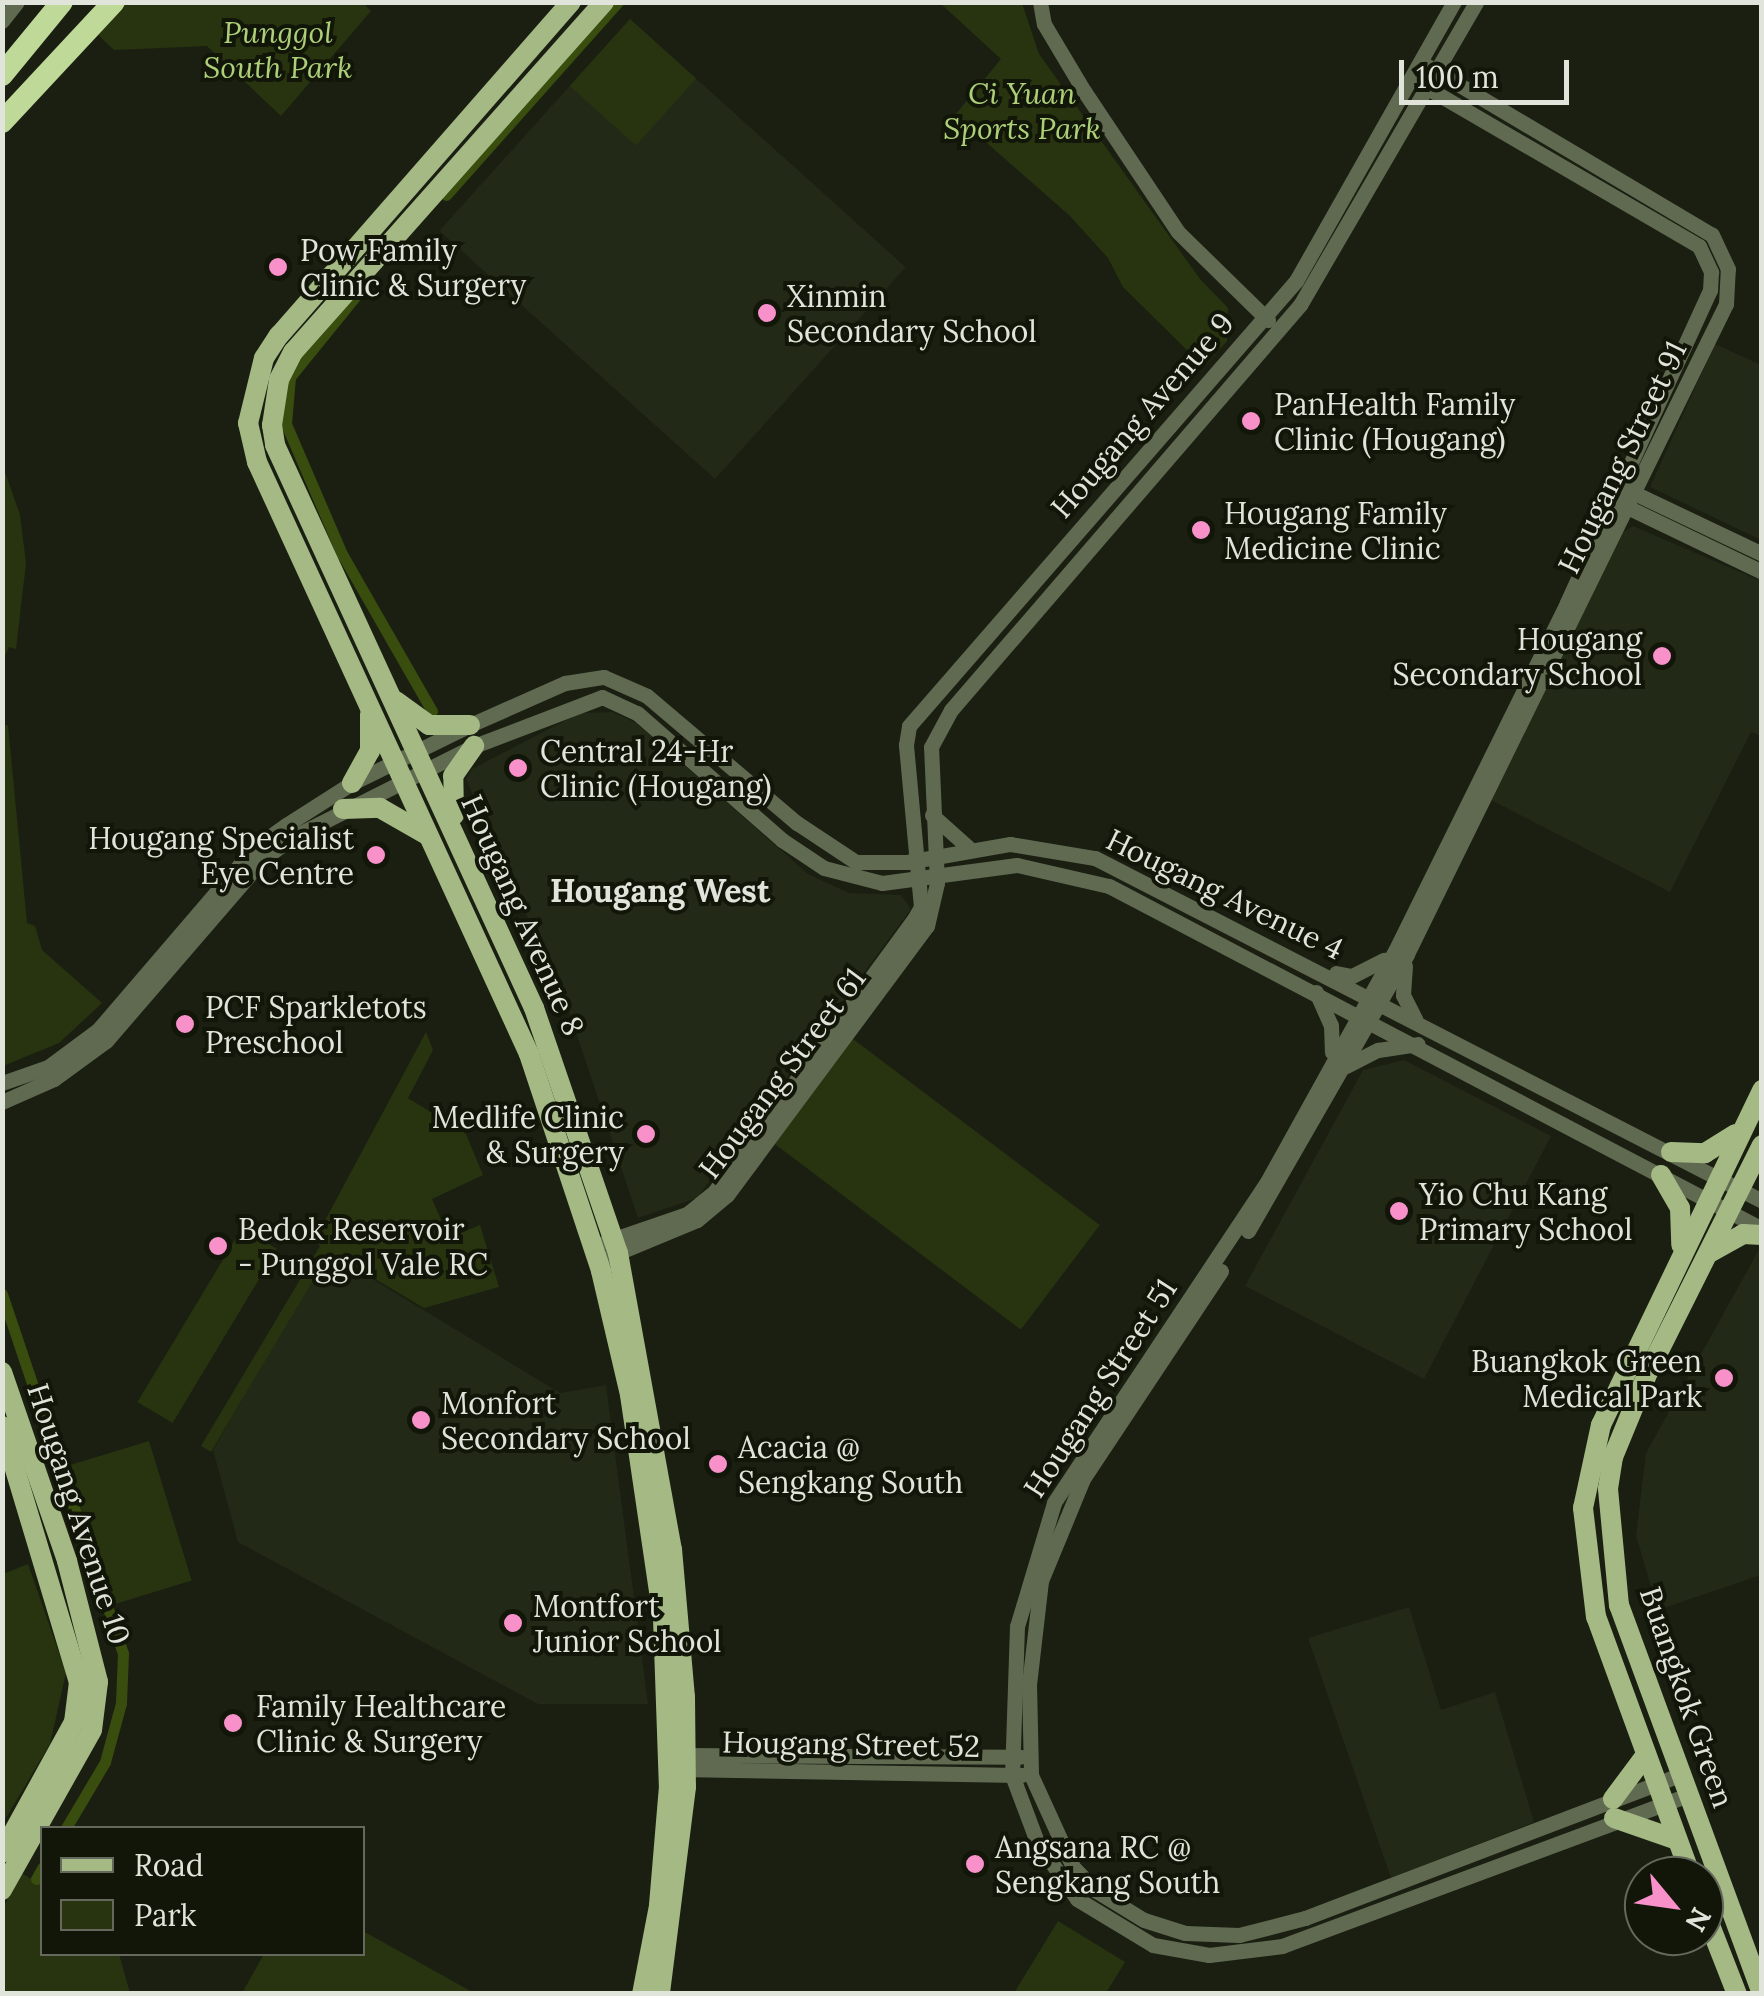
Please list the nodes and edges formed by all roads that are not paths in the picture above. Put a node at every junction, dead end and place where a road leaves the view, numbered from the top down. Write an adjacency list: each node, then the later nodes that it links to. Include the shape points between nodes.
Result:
1 (17, 2): 9 (street)
2 (62, 2): 14 (highway)
3 (114, 2): 17 (highway)
4 (570, 2): 10 (main road, Hougang Avenue 8)
5 (604, 2): 11 (main road, Hougang Avenue 8)
6 (1040, 2): 19 (street, via 1044,24 1084,91 1178,232)
7 (1454, 2): 12 (street, Hougang Avenue 9)
8 (1476, 2): 13 (street, Hougang Avenue 9)
9 (2, 21)
10 (549, 27): 11 (main road); 18 (main road, Hougang Avenue 8)
11 (568, 42): 18 (main road, Hougang Avenue 8)
12 (1421, 62): 13 (street, Hougang Street 91); 15 (street, Hougang Avenue 9)
13 (1438, 72): 16 (street, Hougang Avenue 9); 22 (street, Hougang Street 91, via 1718,242 1728,269 1726,304)
14 (2, 75)
15 (1412, 79): 16 (street, Hougang Street 91); 19 (street, Hougang Avenue 9, via 1310,262)
16 (1429, 89): 20 (street, Hougang Avenue 9, via 1338,248); 21 (street, Hougang Street 91, via 1699,246 1711,272 1710,290)
17 (2, 122)
18 (451, 154): 26 (main road, Hougang Avenue 8, via 293,352 272,406 274,445); 27 (main road, Hougang Avenue 8, via 280,334 253,390 249,440 257,462)
19 (1263, 316): 20 (street); 35 (street, Hougang Avenue 9, via 921,709 906,745)
20 (1279, 329): 33 (street, Hougang Avenue 9, via 951,710 930,746)
21 (1655, 413): 22 (street); 23 (street, Hougang Street 91)
22 (1672, 421): 23 (street, Hougang Street 91)
23 (1625, 497): 24 (street); 25 (street); 45 (street, Hougang Street 91)
24 (1762, 554)
25 (1762, 572)
26 (391, 696): 28 (main road, via 429,725); 29 (main road, Hougang Avenue 8)
27 (370, 707): 30 (main road, Hougang Avenue 8); 31 (main road, via 370,752)
28 (472, 736): 29 (street, Hougang Avenue 4); 34 (main road, via 453,776); 39 (street, Hougang Avenue 4, via 580,678 625,683 820,841 856,862); 43 (street, Hougang Avenue 4, via 586,699 620,701 797,851 854,879)
29 (421, 762): 30 (street, Hougang Avenue 4); 34 (main road, Hougang Avenue 8)
30 (400, 772): 31 (street, Hougang Avenue 4); 32 (street, Hougang Avenue 4); 36 (main road, Hougang Avenue 8)
31 (352, 783): 46 (street, Hougang Avenue 4, via 254,849)
32 (343, 809): 36 (main road, via 380,808); 46 (street, Hougang Avenue 4, via 262,860)
33 (932, 815): 37 (street); 38 (street, Hougang Avenue 9)
34 (456, 827): 67 (main road, Hougang Avenue 8, via 552,1052)
35 (914, 830): 39 (street, via 902,856); 40 (street, Hougang Avenue 9)
36 (433, 840): 67 (main road, Hougang Avenue 8, via 530,1056)
37 (970, 848): 38 (street, Hougang Avenue 4); 47 (street, Hougang Avenue 4, via 1038,846 1095,858)
38 (936, 856): 40 (street, Hougang Avenue 4); 42 (street)
39 (890, 863): 40 (street, Hougang Avenue 4)
40 (918, 868): 42 (street, Hougang Avenue 4); 43 (street, Hougang Avenue 4); 44 (street)
41 (973, 869): 42 (street, Hougang Avenue 4); 44 (street, Hougang Street 61); 48 (street, Hougang Avenue 4, via 1017,866 1109,886)
42 (937, 873): 44 (street)
43 (891, 882): 44 (street)
44 (928, 908): 67 (street, Hougang Street 61, via 715,1191 686,1214)
45 (1401, 953): 47 (street, via 1362,973); 49 (street, Hougang Street 91); 51 (street, via 1403,995)
46 (172, 954): 54 (street, Hougang Avenue 4, via 82,1044 48,1067); 56 (street, Hougang Avenue 4, via 88,1056)
47 (1327, 973): 49 (street, Hougang Avenue 4)
48 (1316, 992): 50 (street, Hougang Avenue 4); 53 (street)
49 (1374, 998): 50 (street, Hougang Street 51); 51 (street, Hougang Avenue 4)
50 (1364, 1017): 52 (street, Hougang Avenue 4); 53 (street, Hougang Street 51)
51 (1416, 1018): 59 (street, Hougang Avenue 4)
52 (1418, 1044): 53 (street); 60 (street, Hougang Avenue 4)
53 (1338, 1061): 73 (street, Hougang Street 51, via 1249,1210 1054,1504 1019,1613); 74 (street, Hougang Street 51, via 1276,1189 1065,1510 1040,1581)
54 (2, 1082)
55 (1762, 1090): 57 (main road, Buangkok Green)
56 (2, 1102)
57 (1742, 1130): 59 (main road, via 1714,1150); 61 (main road, Buangkok Green)
58 (1762, 1145): 62 (main road, Buangkok Green)
59 (1671, 1152): 61 (street, Hougang Avenue 4)
60 (1662, 1175): 63 (street, Hougang Avenue 4); 69 (main road, via 1680,1208)
61 (1717, 1178): 62 (street, Hougang Avenue 4); 63 (main road, Buangkok Green)
62 (1740, 1189): 64 (street, Hougang Avenue 4); 65 (main road, Buangkok Green)
63 (1706, 1200): 65 (street, Hougang Avenue 4); 69 (main road, Buangkok Green)
64 (1762, 1201)
65 (1729, 1212): 66 (street, Hougang Avenue 4); 68 (main road, Buangkok Green)
66 (1762, 1232): 68 (main road, via 1743,1234)
67 (606, 1250): 75 (main road, Hougang Avenue 8, via 658,1583)
68 (1710, 1253): 76 (main road, Buangkok Green, via 1633,1406 1608,1489 1619,1605)
69 (1679, 1256): 72 (main road, Buangkok Green, via 1601,1424 1582,1508 1596,1617)
70 (2, 1372): 85 (main road, Hougang Avenue 10, via 67,1561 98,1682 92,1730)
71 (2, 1426): 83 (main road, Hougang Avenue 10, via 79,1682 74,1722)
72 (1645, 1756): 79 (main road, Buangkok Green); 81 (main road)
73 (1011, 1757): 74 (street, Hougang Street 52); 75 (street, Hougang Street 52); 77 (street, Hougang Street 51)
74 (1029, 1757): 78 (street, Hougang Street 51)
75 (678, 1762): 77 (street, Hougang Street 52); 88 (main road, Hougang Avenue 8); 89 (main road, Hougang Avenue 8)
76 (1682, 1774): 79 (street, Hougang Street 51); 80 (main road, Buangkok Green)
77 (1012, 1775): 78 (street, Hougang Street 52); 81 (street, Hougang Street 51, via 1036,1842 1078,1899 1153,1945 1209,1954 1282,1946)
78 (1030, 1775): 81 (street, Hougang Street 51, via 1054,1837 1095,1890 1161,1927 1213,1936 1290,1923)
79 (1658, 1794): 80 (street, Hougang Street 51); 81 (street, Hougang Street 51); 82 (main road, Buangkok Green)
80 (1690, 1794): 87 (main road, Buangkok Green)
81 (1614, 1809): 82 (main road)
82 (1676, 1840): 84 (main road, Buangkok Green)
83 (2, 1853)
84 (1683, 1856)
85 (2, 1890)
86 (1722, 1956): 90 (main road)
87 (1762, 1993)
88 (642, 1994)
89 (660, 1994)
90 (1737, 1994)

